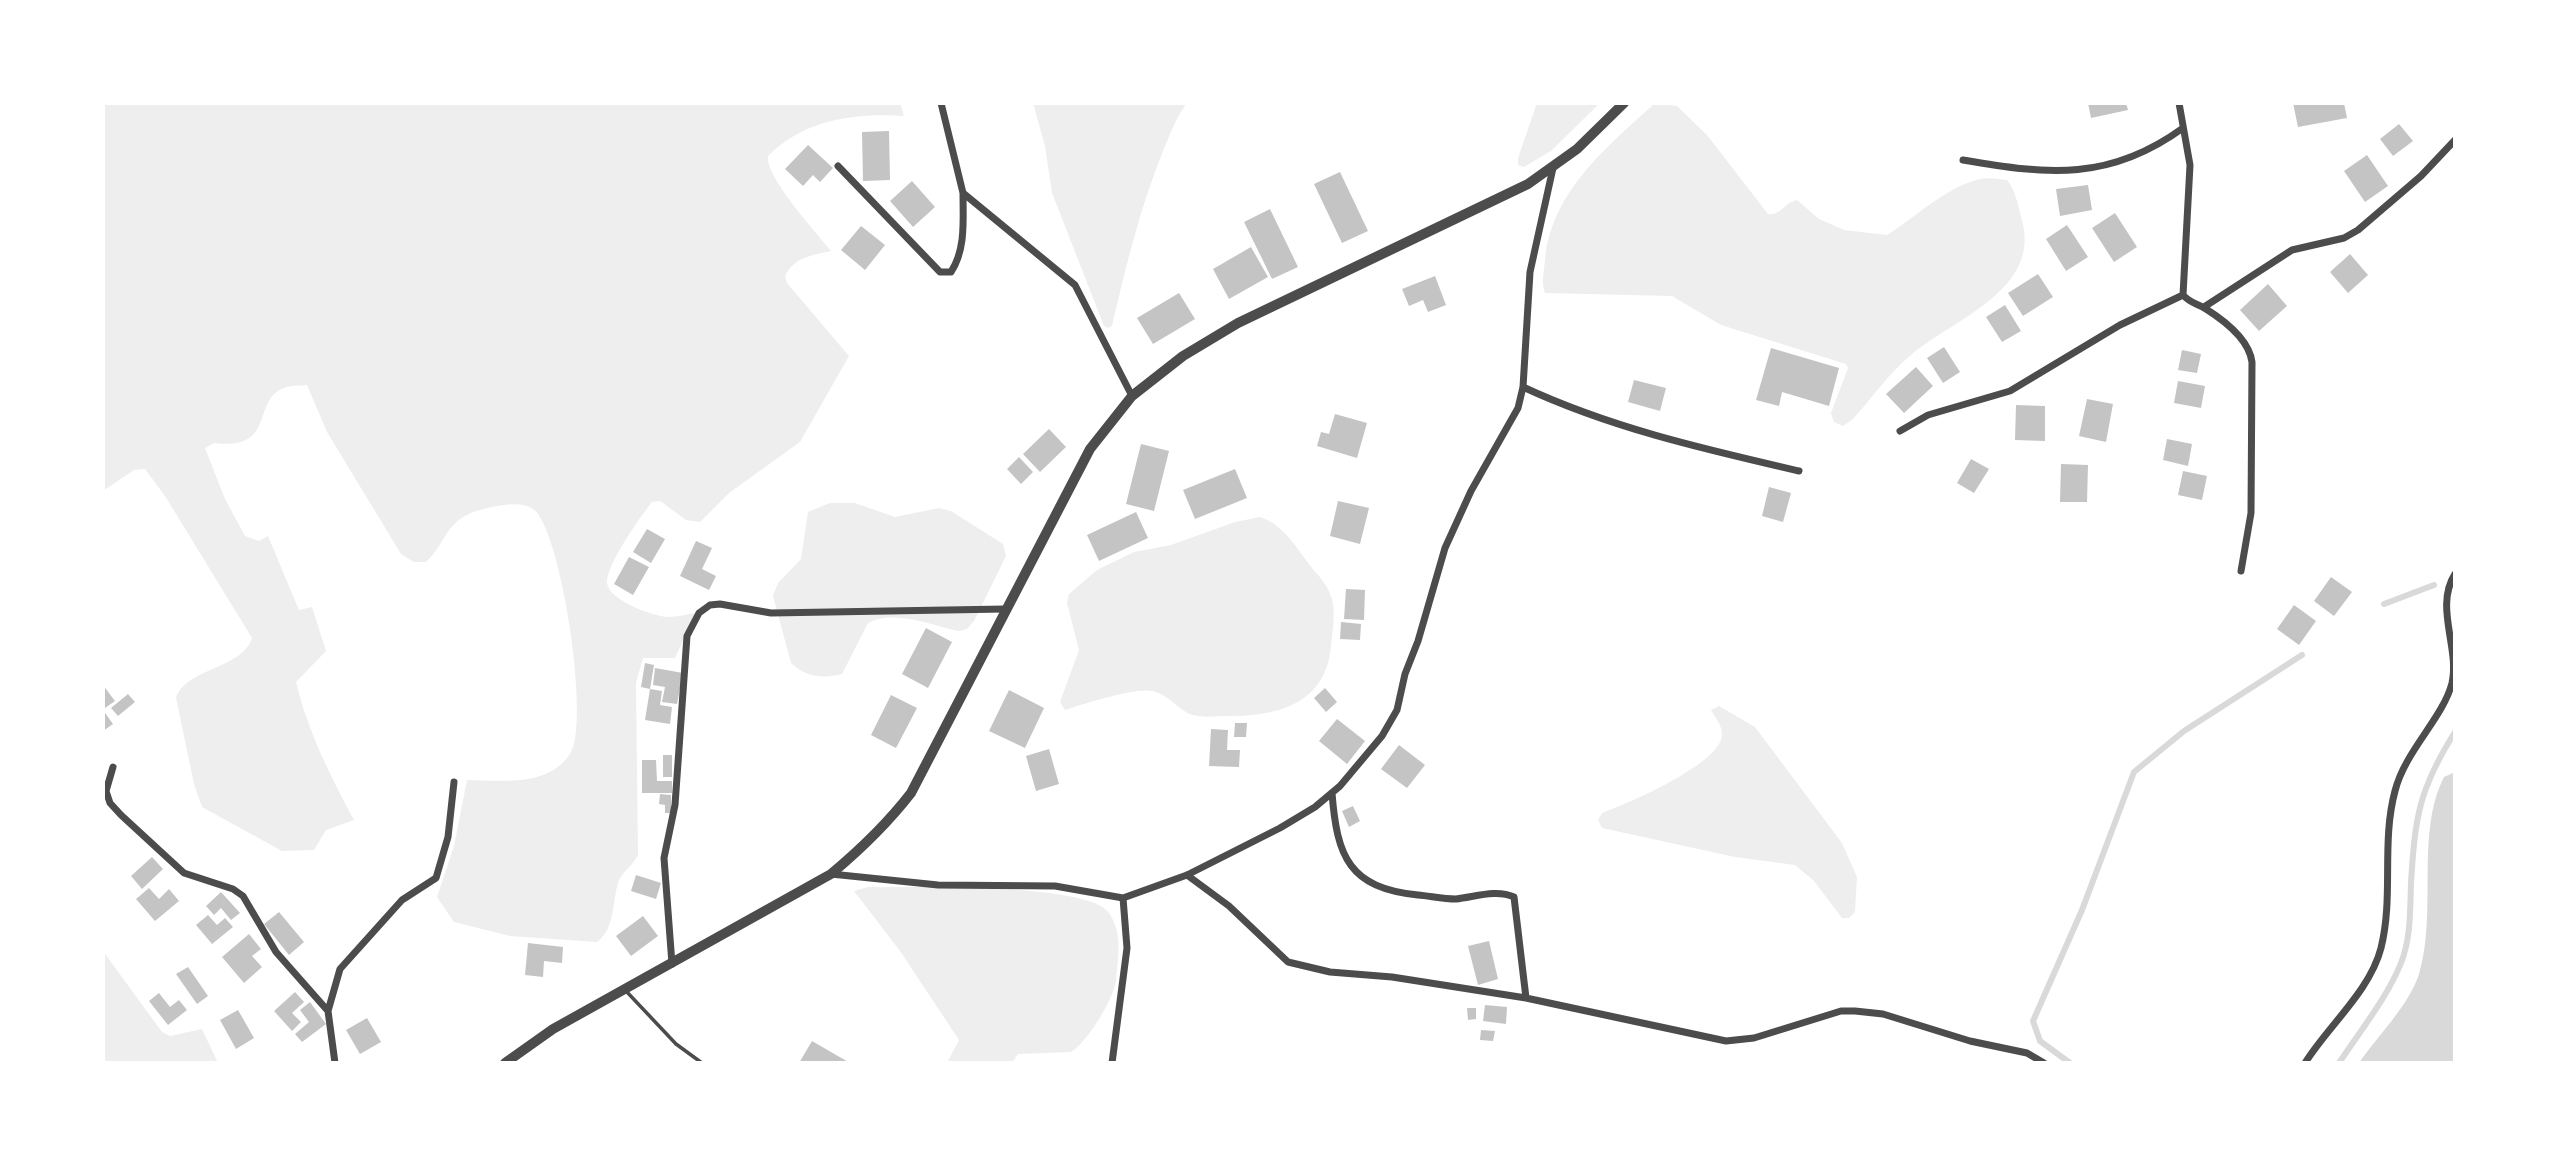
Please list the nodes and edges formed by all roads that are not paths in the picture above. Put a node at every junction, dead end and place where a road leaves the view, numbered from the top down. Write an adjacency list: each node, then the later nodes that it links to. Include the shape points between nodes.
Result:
1 (941, 103): 9 (street)
2 (1624, 103): 8 (street)
3 (2179, 103): 4 (street)
4 (2183, 128): 6 (street, via 2156,148 2111,166 2047,170); 10 (street, via 2190,165)
5 (2455, 140): 11 (street, via 2358,230 2292,250)
6 (1964, 160)
7 (838, 166): 9 (street, via 940,272 951,272 958,262)
8 (1553, 168): 12 (street, via 1530,272); 13 (street, via 1238,323 1183,356)
9 (963, 194): 13 (street, via 1075,285)
10 (2183, 295): 11 (street, via 2191,304); 14 (street, via 2120,325 2010,391 1928,415)
11 (2204, 307): 16 (street, via 2251,350 2252,513)
12 (1523, 387): 15 (street, via 1641,433); 21 (street, via 1514,420 1445,548 1397,710 1360,764)
13 (1132, 396): 18 (street, via 1090,449)
14 (1900, 431)
15 (1799, 471)
16 (2241, 571)
17 (2455, 574): 34 (street, via 2446,603 2454,653 2452,684 2409,755 2395,789 2388,855 2389,906 2380,951 2367,978)
18 (1005, 609): 22 (street, via 911,793 866,845); 25 (street, via 771,613 720,604 699,613 687,636 675,805 664,858)
19 (113, 767): 28 (street, via 106,791 110,803 184,873 243,895 276,952)
20 (454, 782): 28 (street, via 448,837 436,878 402,900 340,969)
21 (1332, 793): 23 (street, via 1280,828); 27 (street, via 1342,850 1357,875 1374,886 1453,899 1505,892 1514,897)
22 (831, 874): 24 (street, via 938,886 1055,886); 25 (street)
23 (1187, 875): 24 (street); 27 (street, via 1229,906 1287,962 1330,972)
24 (1123, 898): 32 (street, via 1127,948)
25 (672, 964): 26 (street)
26 (625, 990): 30 (street, via 553,1029); 31 (lane, via 676,1044)
27 (1527, 998): 33 (street, via 1726,1041 1754,1038 1841,1011 1883,1014 2027,1053)
28 (328, 1011): 29 (street)
29 (335, 1063)
30 (505, 1063)
31 (702, 1063)
32 (1112, 1063)
33 (2044, 1063)
34 (2305, 1063)

